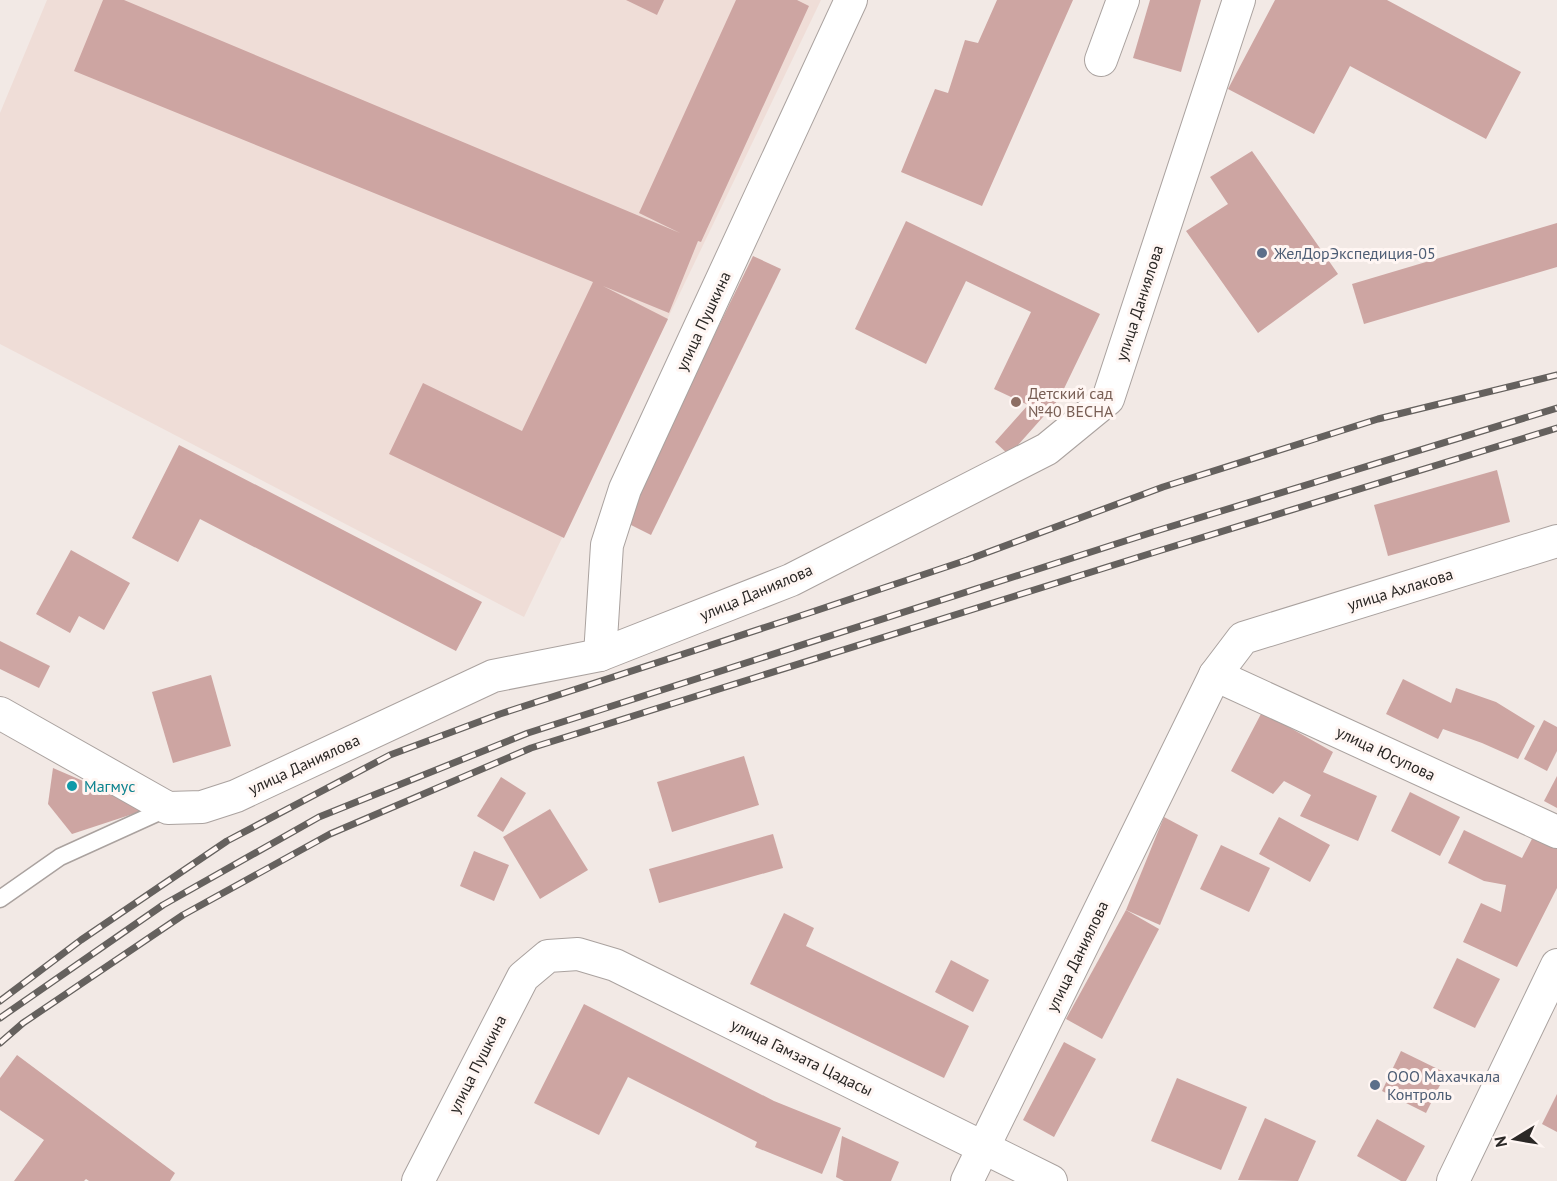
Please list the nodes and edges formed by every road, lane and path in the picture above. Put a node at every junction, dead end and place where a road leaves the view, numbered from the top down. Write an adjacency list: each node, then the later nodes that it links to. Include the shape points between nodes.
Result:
1 (851, 0): 7 (street, улица Пушкина, via 625,489 607,545)
2 (1123, 0): 4 (street)
3 (1239, 0): 7 (street, улица Даниялова, via 1108,399 1047,449 791,580)
4 (1101, 60)
5 (1557, 540): 6 (street, улица Ахлакова)
6 (1243, 638): 8 (street, улица Даниялова)
7 (600, 655): 10 (street, улица Даниялова, via 493,676 236,796 202,807)
8 (1215, 675): 11 (street, улица Юсупова); 15 (street, улица Даниялова)
9 (0, 713): 10 (street)
10 (168, 808): 12 (lane, via 60,857)
11 (1557, 832)
12 (0, 899)
13 (548, 956): 15 (street, улица Гамзата Цадасы, via 578,954 615,965); 16 (street, улица Пушкина, via 523,977)
14 (1557, 965): 19 (street)
15 (984, 1146): 17 (street, улица Даниялова); 18 (street, улица Гамзата Цадасы)
16 (418, 1181)
17 (967, 1181)
18 (1051, 1181)
19 (1453, 1181)

